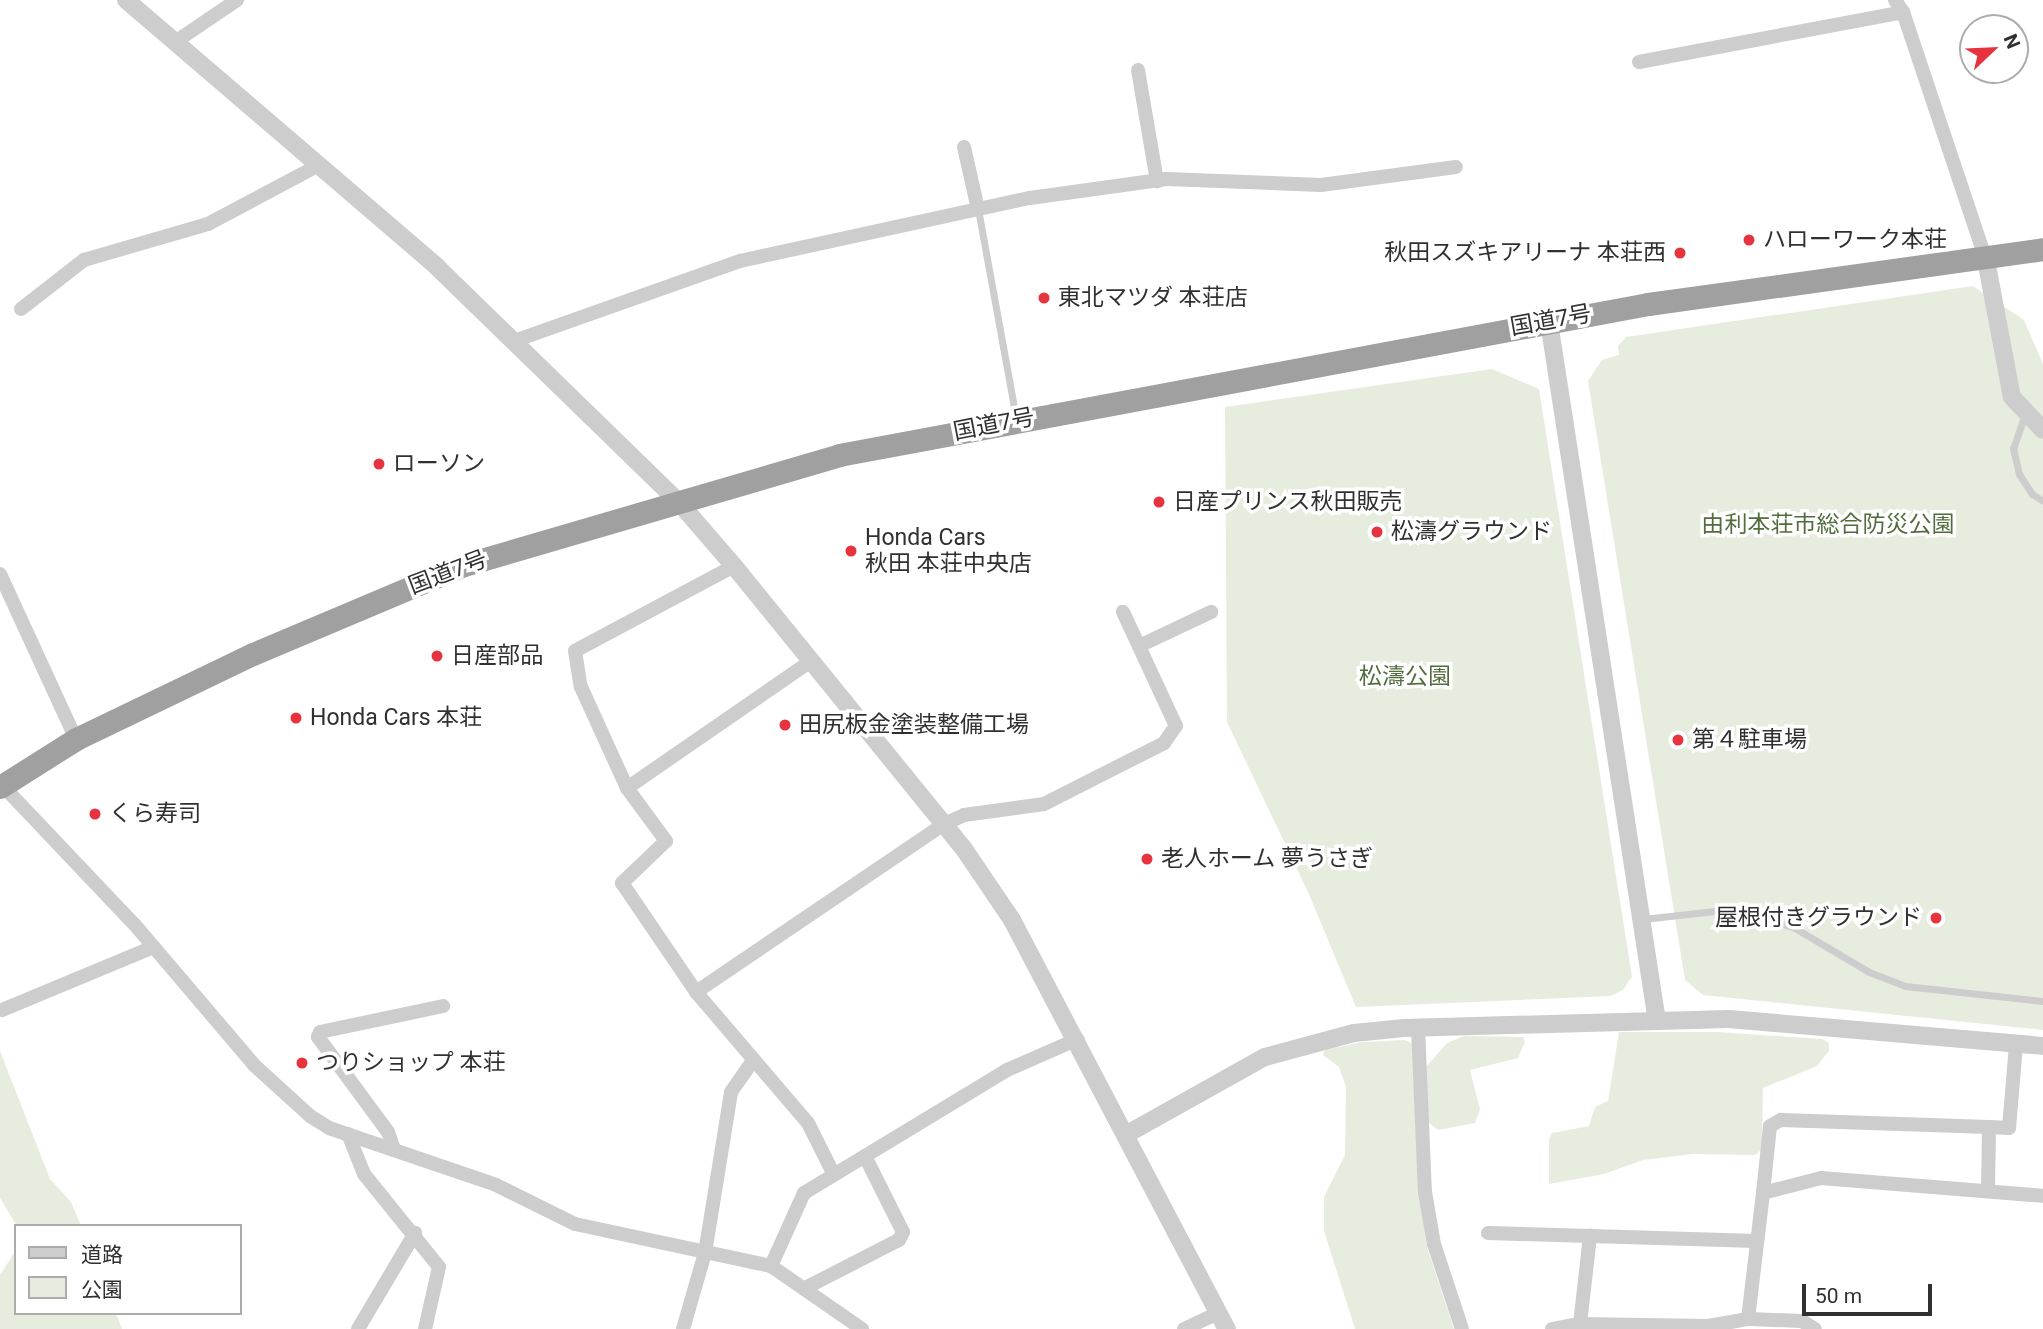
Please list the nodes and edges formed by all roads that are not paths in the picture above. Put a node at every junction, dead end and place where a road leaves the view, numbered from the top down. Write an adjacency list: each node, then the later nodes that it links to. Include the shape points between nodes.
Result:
1 (126, 0): 4 (street)
2 (237, 0): 4 (street)
3 (1899, 6): 5 (street); 13 (street)
4 (175, 42): 8 (street)
5 (1639, 62)
6 (1138, 71): 10 (street)
7 (964, 147): 11 (street)
8 (318, 165): 14 (street, via 208,224 83,260); 16 (street)
9 (1456, 167): 10 (street, via 1321,185)
10 (1157, 181): 11 (street)
11 (978, 209): 16 (street, via 740,261); 18 (lane)
12 (2043, 249): 13 (highway, 国道7号)
13 (1986, 260): 15 (highway, 国道7号); 17 (street, via 2012,397)
14 (22, 309)
15 (1549, 321): 18 (highway, 国道7号); 32 (street)
16 (514, 341): 20 (street)
17 (2025, 414): 19 (street); 21 (lane, via 2013,448 2019,474 2032,494)
18 (1017, 421): 20 (highway, 国道7号, via 839,455)
19 (2043, 430)
20 (677, 500): 22 (street); 28 (highway, 国道7号, via 464,565 253,654)
21 (2043, 501)
22 (734, 566): 27 (street); 30 (street, via 575,651 581,687)
23 (0, 574): 28 (street)
24 (1123, 612): 26 (street)
25 (1211, 612): 26 (street)
26 (1139, 646): 31 (street, via 1176,726 1164,743 1044,804 964,815)
27 (811, 661): 30 (street); 31 (street)
28 (76, 739): 29 (highway, 国道7号)
29 (1, 786): 33 (street)
30 (627, 788): 34 (street, via 666,841 622,883)
31 (944, 824): 34 (street); 40 (street, via 1012,920)
32 (1641, 919): 35 (lane, via 1733,909 1793,927 1869,972 1905,986); 38 (street)
33 (153, 947): 37 (street); 45 (street, via 254,1065 310,1116)
34 (696, 992): 43 (street)
35 (2043, 1001)
36 (443, 1006): 47 (street, via 320,1032 318,1037 387,1132)
37 (2, 1010)
38 (1657, 1021): 39 (street); 41 (street, via 1730,1019)
39 (1418, 1027): 46 (street, via 1354,1032 1265,1057); 69 (street, via 1425,1192 1434,1244)
40 (1078, 1039): 46 (street); 48 (street, via 1007,1070)
41 (2016, 1044): 42 (street); 44 (street, via 2009,1128)
42 (2043, 1046)
43 (753, 1061): 49 (street, via 808,1123); 57 (street, via 731,1092)
44 (1989, 1127): 50 (street); 51 (street, via 1780,1120 1770,1126)
45 (348, 1134): 47 (street); 53 (street, via 364,1174)
46 (1127, 1135): 60 (street)
47 (394, 1150): 57 (street, via 496,1185 575,1224)
48 (865, 1156): 49 (street); 59 (street, via 903,1232 899,1240)
49 (834, 1175): 58 (street, via 804,1194)
50 (1988, 1189): 51 (street, via 1821,1178); 52 (street)
51 (1763, 1194): 56 (street)
52 (2043, 1196)
53 (415, 1233): 63 (street); 64 (street, via 439,1267)
54 (1488, 1233): 55 (street)
55 (1590, 1236): 56 (street); 62 (street)
56 (1757, 1241): 61 (street)
57 (705, 1253): 58 (street); 65 (street)
58 (771, 1266): 59 (street)
59 (807, 1287): 66 (street)
60 (1219, 1313): 67 (street); 68 (street)
61 (1748, 1320): 62 (street, via 1708,1326); 71 (street, via 1801,1321)
62 (1580, 1324): 70 (street)
63 (358, 1329)
64 (425, 1329)
65 (683, 1329)
66 (862, 1329)
67 (1184, 1329)
68 (1227, 1329)
69 (1462, 1329)
70 (1552, 1329)
71 (1815, 1329)

